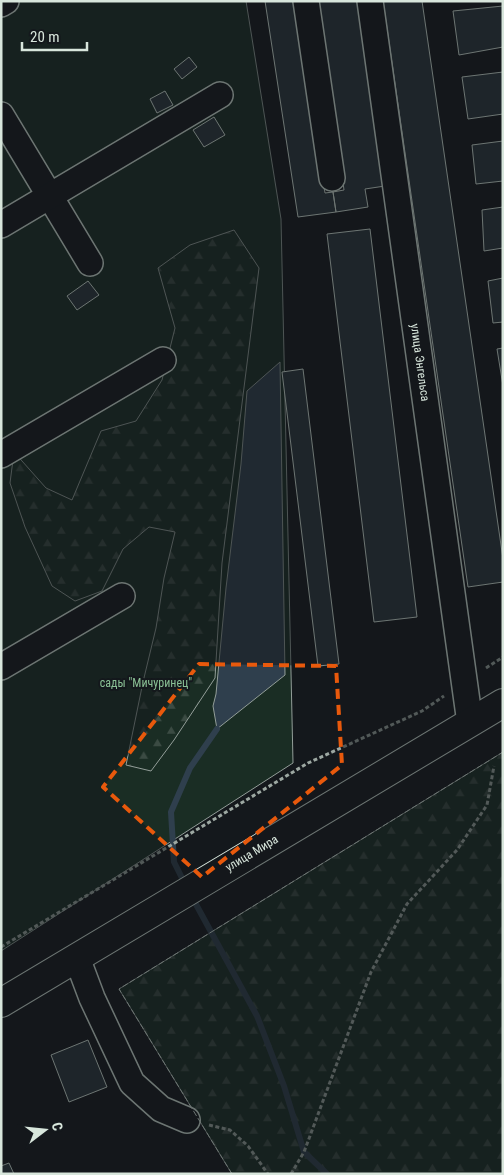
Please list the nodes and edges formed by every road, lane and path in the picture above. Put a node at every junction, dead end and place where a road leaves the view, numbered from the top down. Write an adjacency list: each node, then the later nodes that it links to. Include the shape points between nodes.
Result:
1 (6, 1): 4 (lane)
2 (306, 1): 7 (lane)
3 (370, 1): 19 (lane, улица Энгельса)
4 (1, 4)
5 (220, 95): 8 (lane)
6 (1, 115): 8 (lane)
7 (332, 178)
8 (50, 196): 9 (lane); 10 (lane)
9 (1, 225)
10 (90, 263)
11 (163, 360): 12 (lane)
12 (1, 455)
13 (122, 596): 15 (lane)
14 (503, 657): 16 (path)
15 (1, 666)
16 (478, 673)
17 (446, 695): 21 (path, via 422,711 308,763)
18 (503, 703): 19 (main road, улица Мира)
19 (470, 723): 22 (main road, улица Мира)
20 (494, 766): 26 (path, via 487,805 457,850 407,904 371,972 304,1152)
21 (1, 947)
22 (77, 958): 23 (main road, улица Мира); 24 (lane, via 132,1083 161,1109)
23 (1, 1003)
24 (187, 1120): 25 (path, via 230,1130 248,1146)
25 (268, 1174)
26 (290, 1174)

